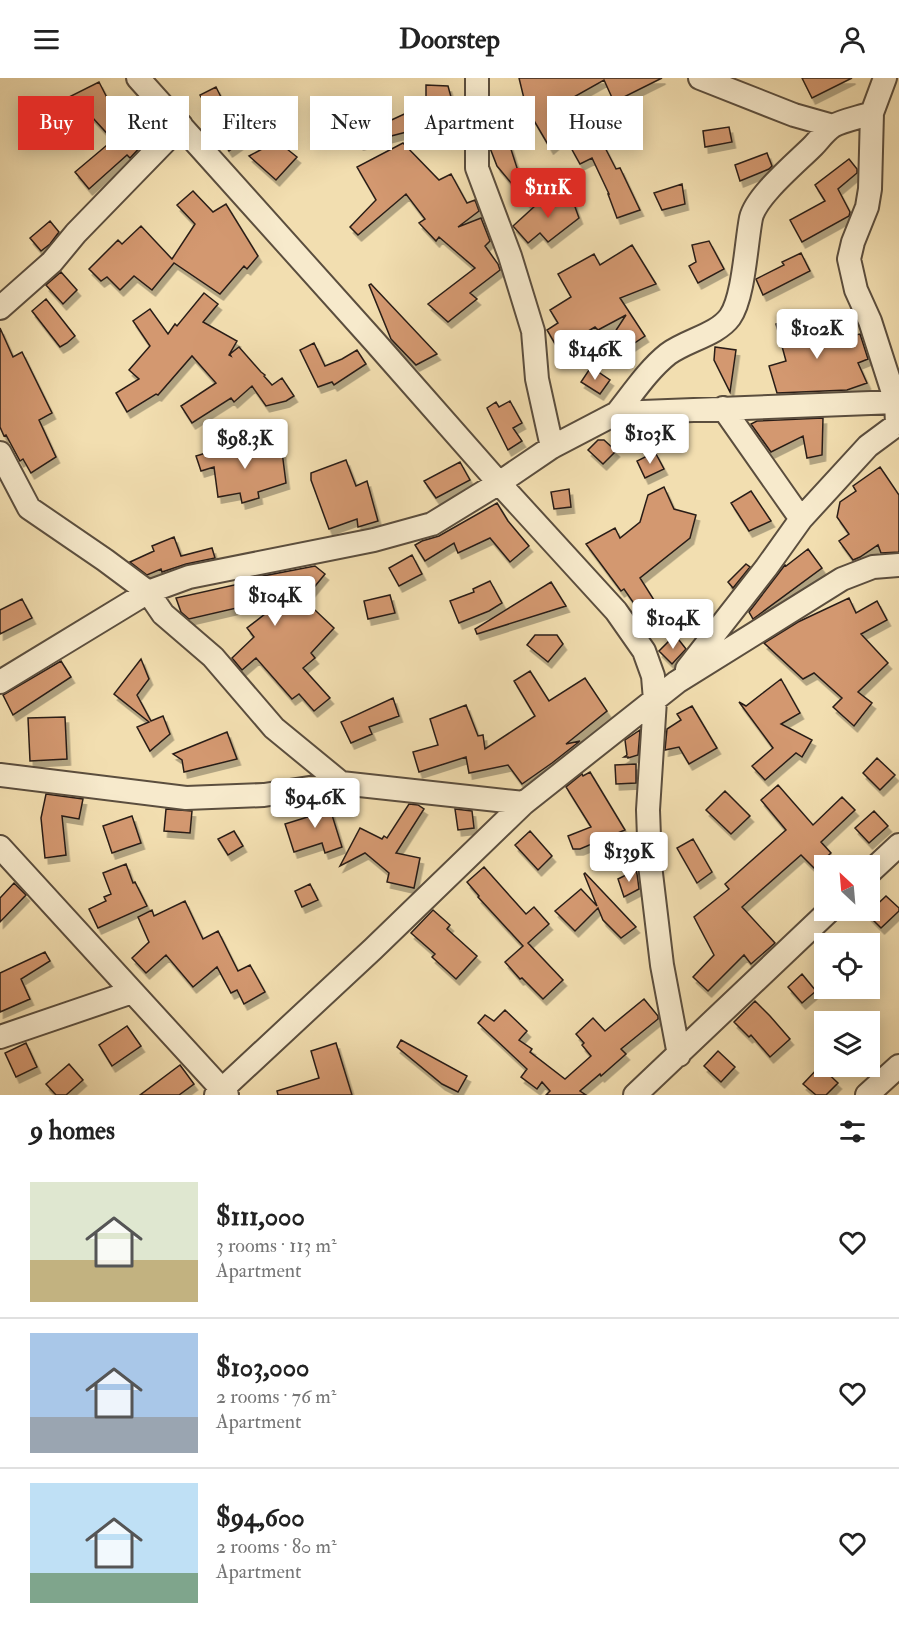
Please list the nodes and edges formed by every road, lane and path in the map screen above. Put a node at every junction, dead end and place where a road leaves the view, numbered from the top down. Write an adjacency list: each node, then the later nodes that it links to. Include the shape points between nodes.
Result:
1 (138, 78): 5 (street)
2 (477, 78): 14 (street, via 477,168 533,331 537,379)
3 (700, 78): 7 (street)
4 (885, 78): 6 (street)
5 (155, 96)
6 (872, 113): 7 (street); 13 (street, via 870,189 849,259)
7 (833, 126): 12 (street, via 754,211 731,316 716,329 667,355)
8 (189, 133): 16 (street)
9 (156, 150): 10 (street, via 51,262)
10 (0, 308)
11 (723, 408): 12 (street); 13 (street); 17 (street)
12 (617, 413): 14 (street)
13 (897, 416): 17 (street)
14 (552, 447): 16 (street)
15 (0, 453): 19 (street, via 30,508)
16 (499, 483): 19 (street, via 432,524 189,577); 22 (street, via 616,611 644,651 653,676)
17 (801, 519): 21 (street)
18 (899, 565): 21 (street, via 873,567 842,579)
19 (148, 592): 20 (street); 24 (street, via 163,614 213,657 274,728)
20 (0, 682)
21 (677, 682): 22 (street)
22 (655, 700): 25 (street); 32 (street, via 648,810 650,865 662,965)
23 (0, 775): 24 (street, via 186,798 264,795)
24 (340, 783): 25 (street)
25 (524, 803): 34 (street)
26 (899, 845): 28 (street)
27 (0, 847): 30 (street)
28 (880, 863)
29 (819, 921): 32 (street)
30 (132, 992): 31 (street); 34 (street)
31 (0, 1036)
32 (679, 1055): 35 (street)
33 (897, 1072): 36 (street)
34 (222, 1093)
35 (635, 1095)
36 (867, 1095)

